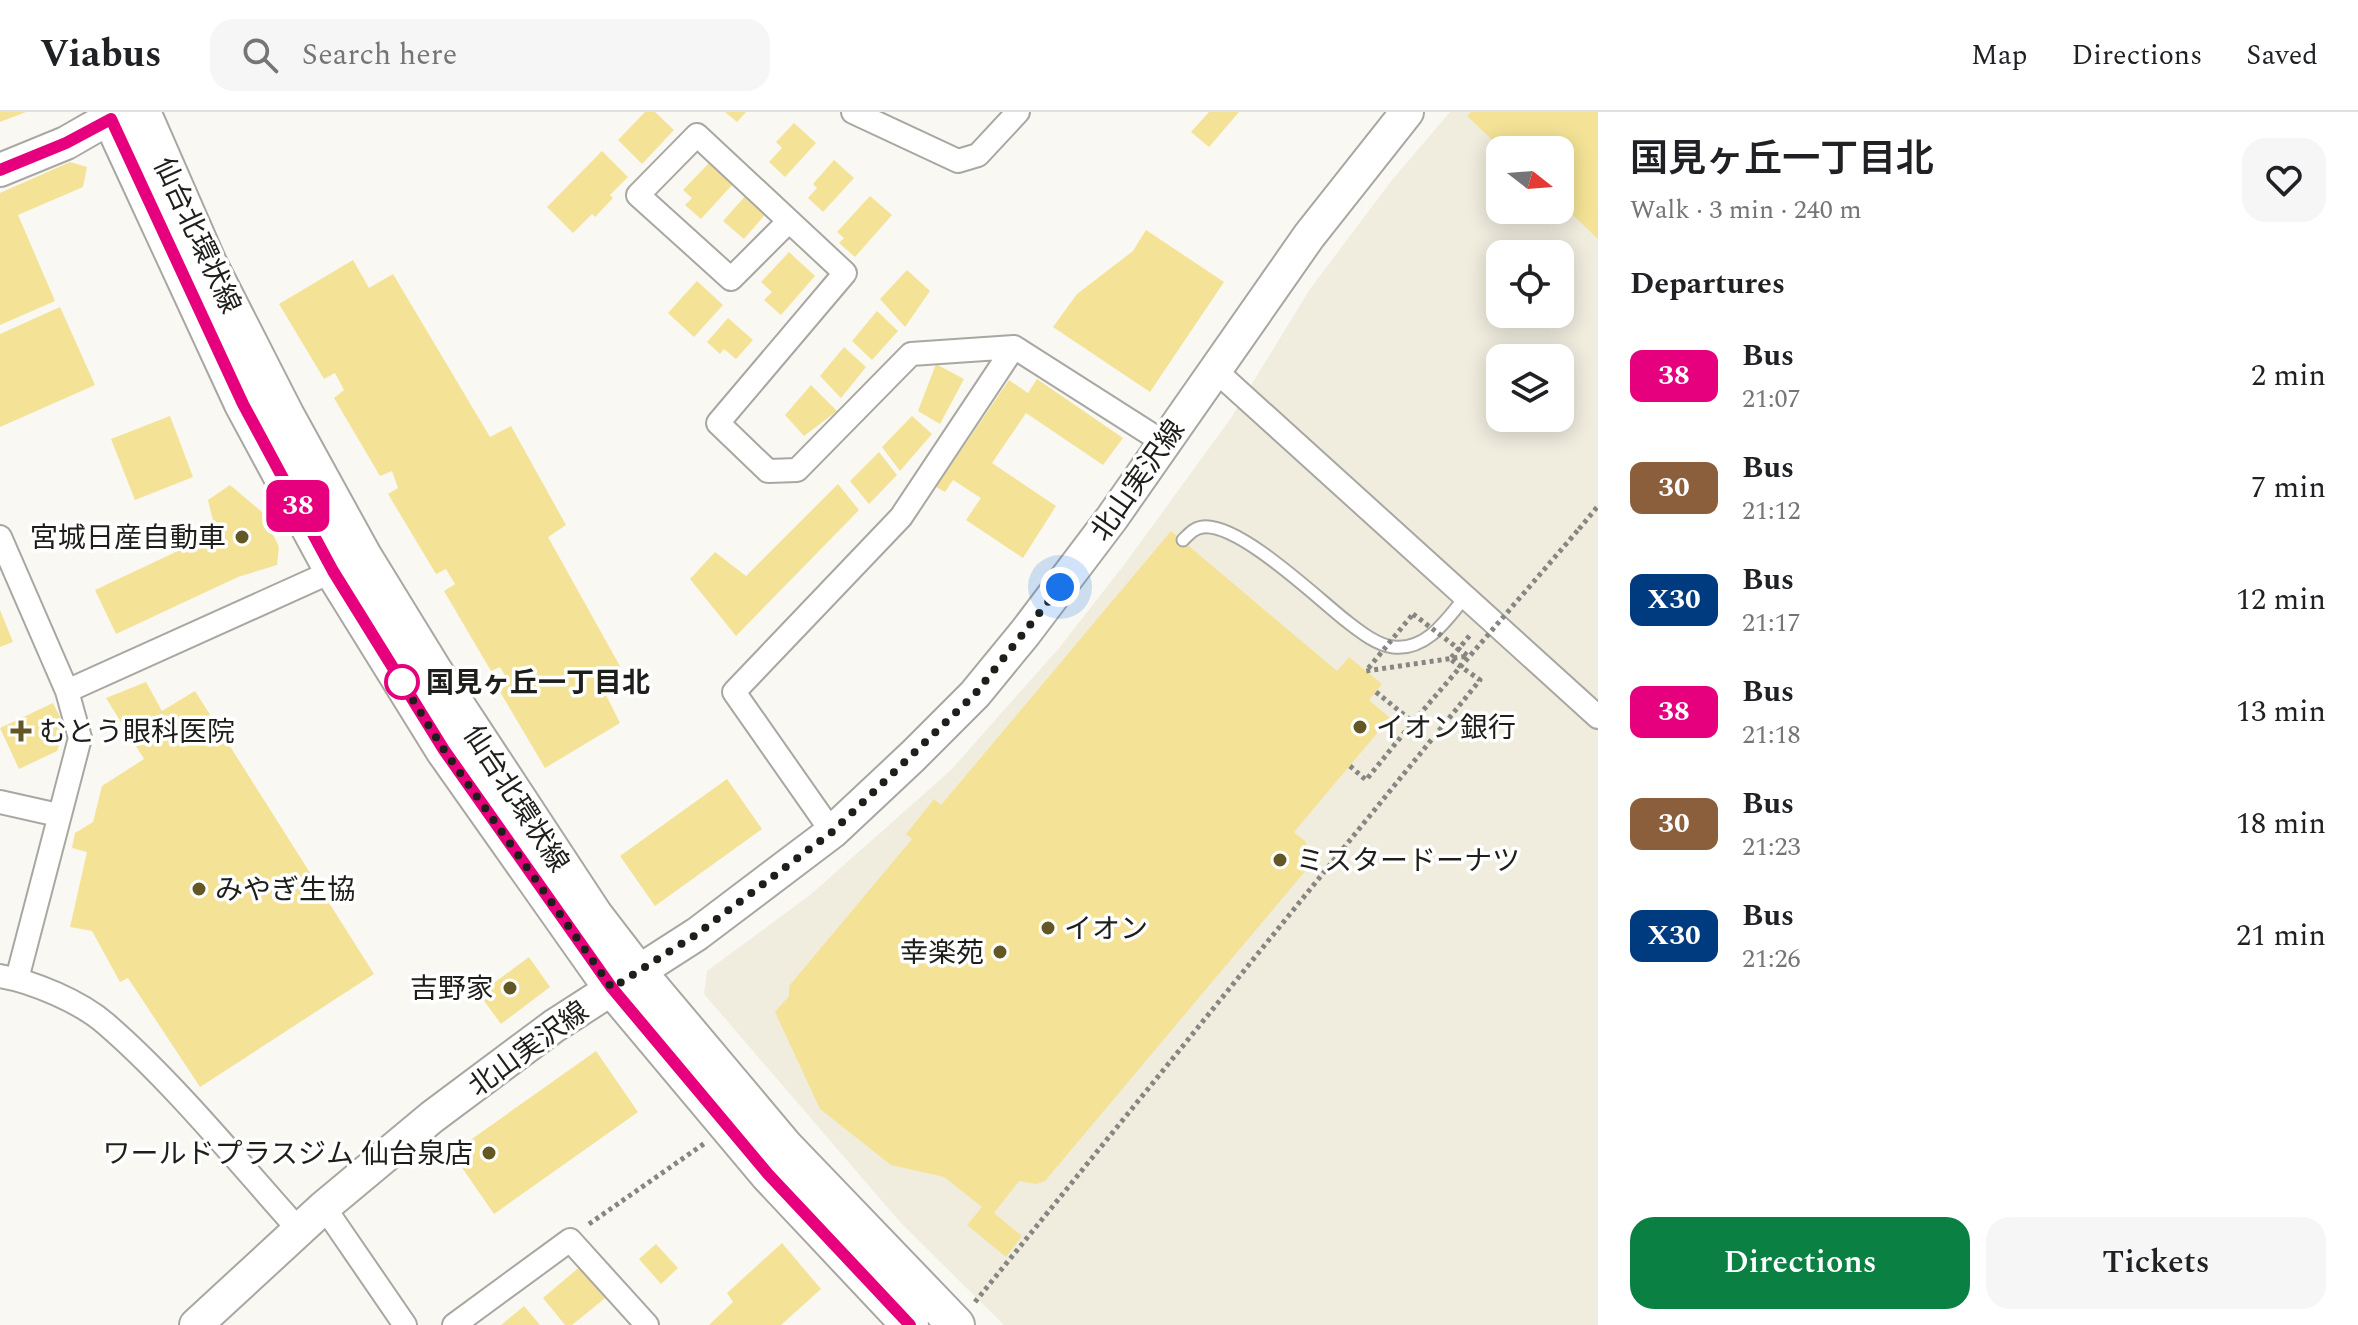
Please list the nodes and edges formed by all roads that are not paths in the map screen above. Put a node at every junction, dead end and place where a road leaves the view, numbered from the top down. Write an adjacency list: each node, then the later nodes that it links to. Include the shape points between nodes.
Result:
1 (853, 112): 2 (street, via 958,161 978,155)
2 (1018, 112)
3 (1407, 112): 8 (street, 北山実沢線, via 1309,236)
4 (120, 114): 5 (street); 12 (main road, 仙台北環状線, via 243,404); 20 (main road, 仙台北環状線, via 208,263 363,556 594,915)
5 (0, 170)
6 (788, 222): 6 (street, via 697,135 638,195 731,279); 7 (street, via 845,273 718,423 768,471 797,470 911,354)
7 (1014, 347): 9 (street); 18 (street, via 901,517 734,692)
8 (1216, 371): 9 (street, 北山実沢線); 13 (street)
9 (1163, 442): 18 (street, 北山実沢線, via 975,694)
10 (0, 537): 14 (street)
11 (1183, 540): 13 (lane, via 1203,527 1219,528 1246,541 1363,634 1392,647 1435,634)
12 (333, 571): 14 (street); 20 (main road, 仙台北環状線, via 444,750)
13 (1466, 596): 15 (street)
14 (67, 691): 17 (street, via 80,738)
15 (1598, 717)
16 (0, 802): 17 (street)
17 (58, 815): 19 (street)
18 (832, 832): 20 (street, 北山実沢線, via 697,934)
19 (8, 978): 22 (street, via 47,990 104,1022)
20 (625, 980): 21 (street, 北山実沢線, via 432,1117); 23 (main road, 仙台北環状線, via 785,1147); 28 (main road, 仙台北環状線, via 768,1174)
21 (324, 1207): 22 (street, 北山実沢線); 25 (street)
22 (299, 1230): 24 (street, 北山実沢線)
23 (963, 1317)
24 (196, 1325)
25 (405, 1325)
26 (454, 1325): 27 (street, via 570,1240)
27 (647, 1325)
28 (910, 1325)

